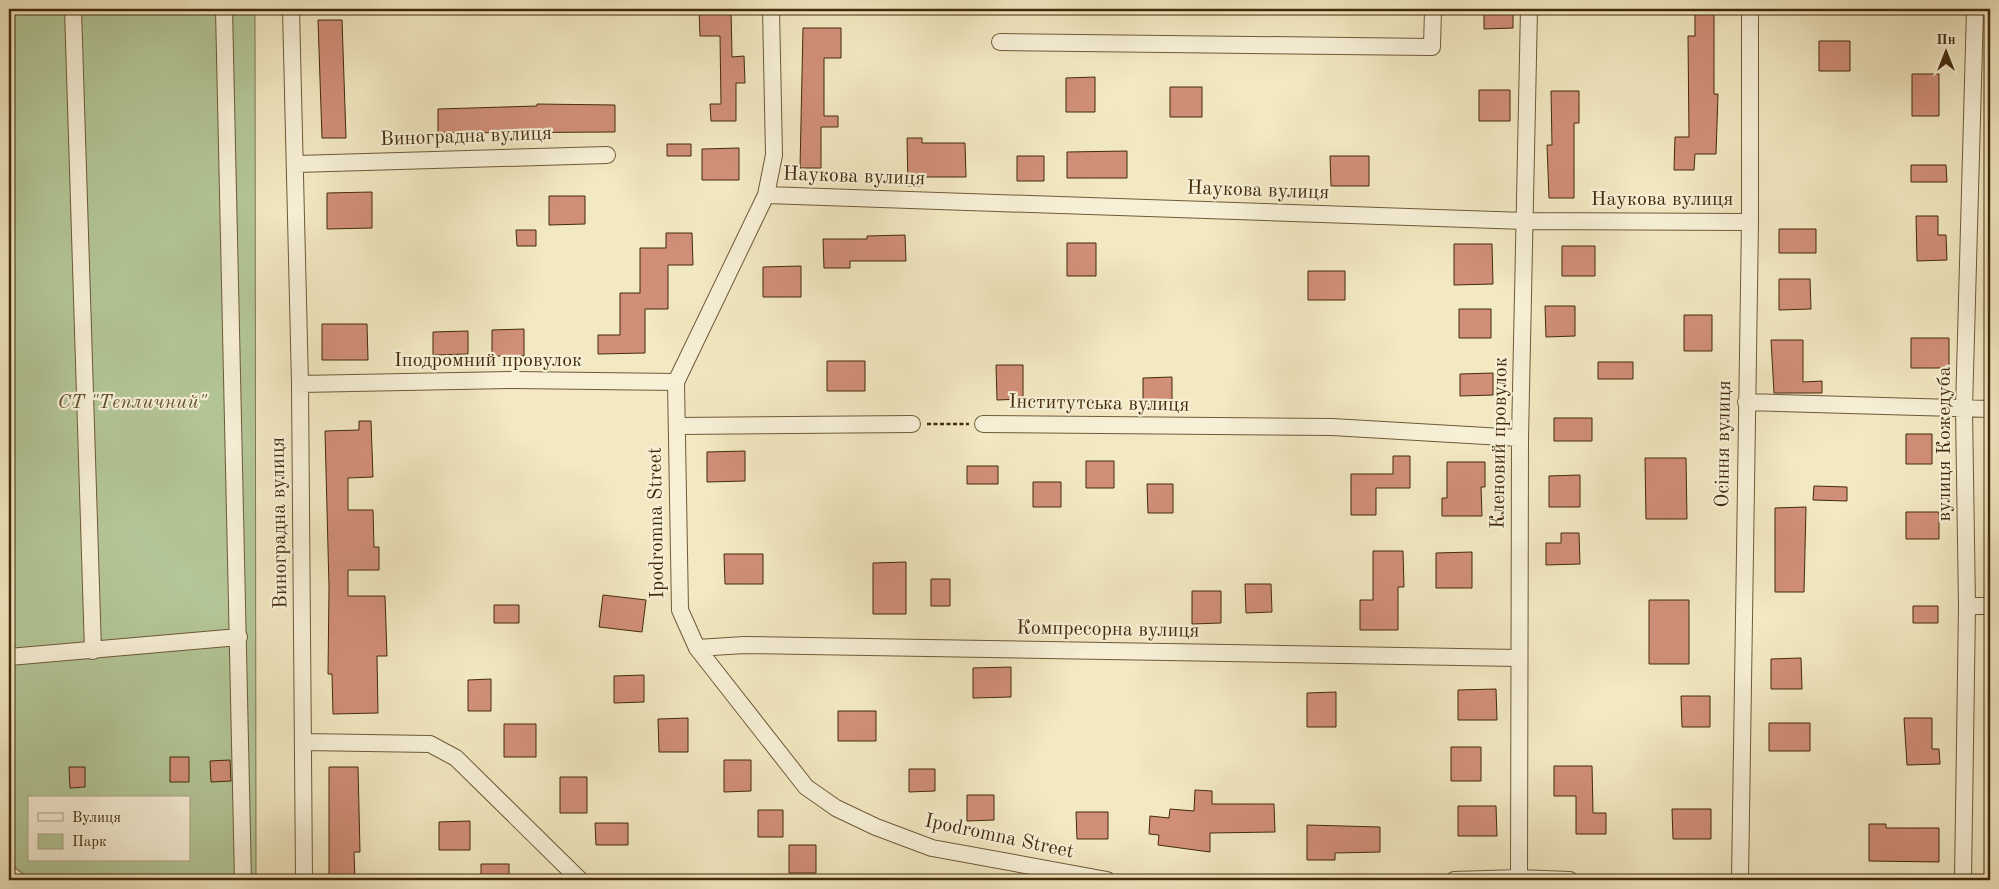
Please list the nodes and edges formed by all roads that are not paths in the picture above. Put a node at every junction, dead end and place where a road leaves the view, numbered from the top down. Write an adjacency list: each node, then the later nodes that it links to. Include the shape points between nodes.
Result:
1 (73, 9): 28 (street)
2 (224, 9): 26 (street)
3 (291, 9): 11 (street, Виноградна вулиця)
4 (771, 9): 12 (street, Ipodromna Street, via 774,155)
5 (1433, 9): 9 (street, via 1432,48)
6 (1529, 9): 13 (street, Кленовий провулок)
7 (1750, 9): 14 (street, Осіння вулиця)
8 (1976, 9): 18 (street, вулиця Кожедуба)
9 (1000, 42)
10 (607, 155): 11 (street, Виноградна вулиця)
11 (297, 164): 16 (street, Виноградна вулиця)
12 (766, 195): 13 (street, Наукова вулиця); 15 (street, Ipodromna Street)
13 (1525, 221): 14 (street, Наукова вулиця); 23 (street, Кленовий провулок)
14 (1750, 222): 17 (street, Осіння вулиця)
15 (676, 382): 16 (street, Іподромний провулок, via 514,380); 22 (street, Ipodromna Street)
16 (300, 384): 31 (street, Виноградна вулиця)
17 (1746, 402): 18 (street); 41 (street, Осіння вулиця)
18 (1964, 408): 19 (street); 24 (street, вулиця Кожедуба)
19 (1990, 409)
20 (912, 424): 22 (street)
21 (983, 424): 23 (street, Інститутська вулиця, via 1332,427)
22 (677, 426): 27 (street, Ipodromna Street, via 680,610)
23 (1520, 438): 30 (street, Кленовий провулок)
24 (1967, 606): 25 (street); 42 (street, вулиця Кожедуба)
25 (1990, 606)
26 (239, 637): 28 (street); 35 (street)
27 (696, 648): 30 (street, Компресорна вулиця, via 744,646); 38 (street, Ipodromna Street, via 806,787 836,808 932,848)
28 (92, 651): 29 (street)
29 (9, 657)
30 (1518, 658): 33 (street, Кленовий провулок)
31 (304, 742): 36 (street, Виноградна вулиця); 37 (street, via 430,744 456,758)
32 (9, 874): 34 (street)
33 (1519, 878): 39 (street); 40 (street)
34 (17, 880)
35 (243, 880)
36 (304, 880)
37 (580, 880)
38 (1108, 880)
39 (1454, 880)
40 (1570, 880)
41 (1740, 880)
42 (1963, 880)

